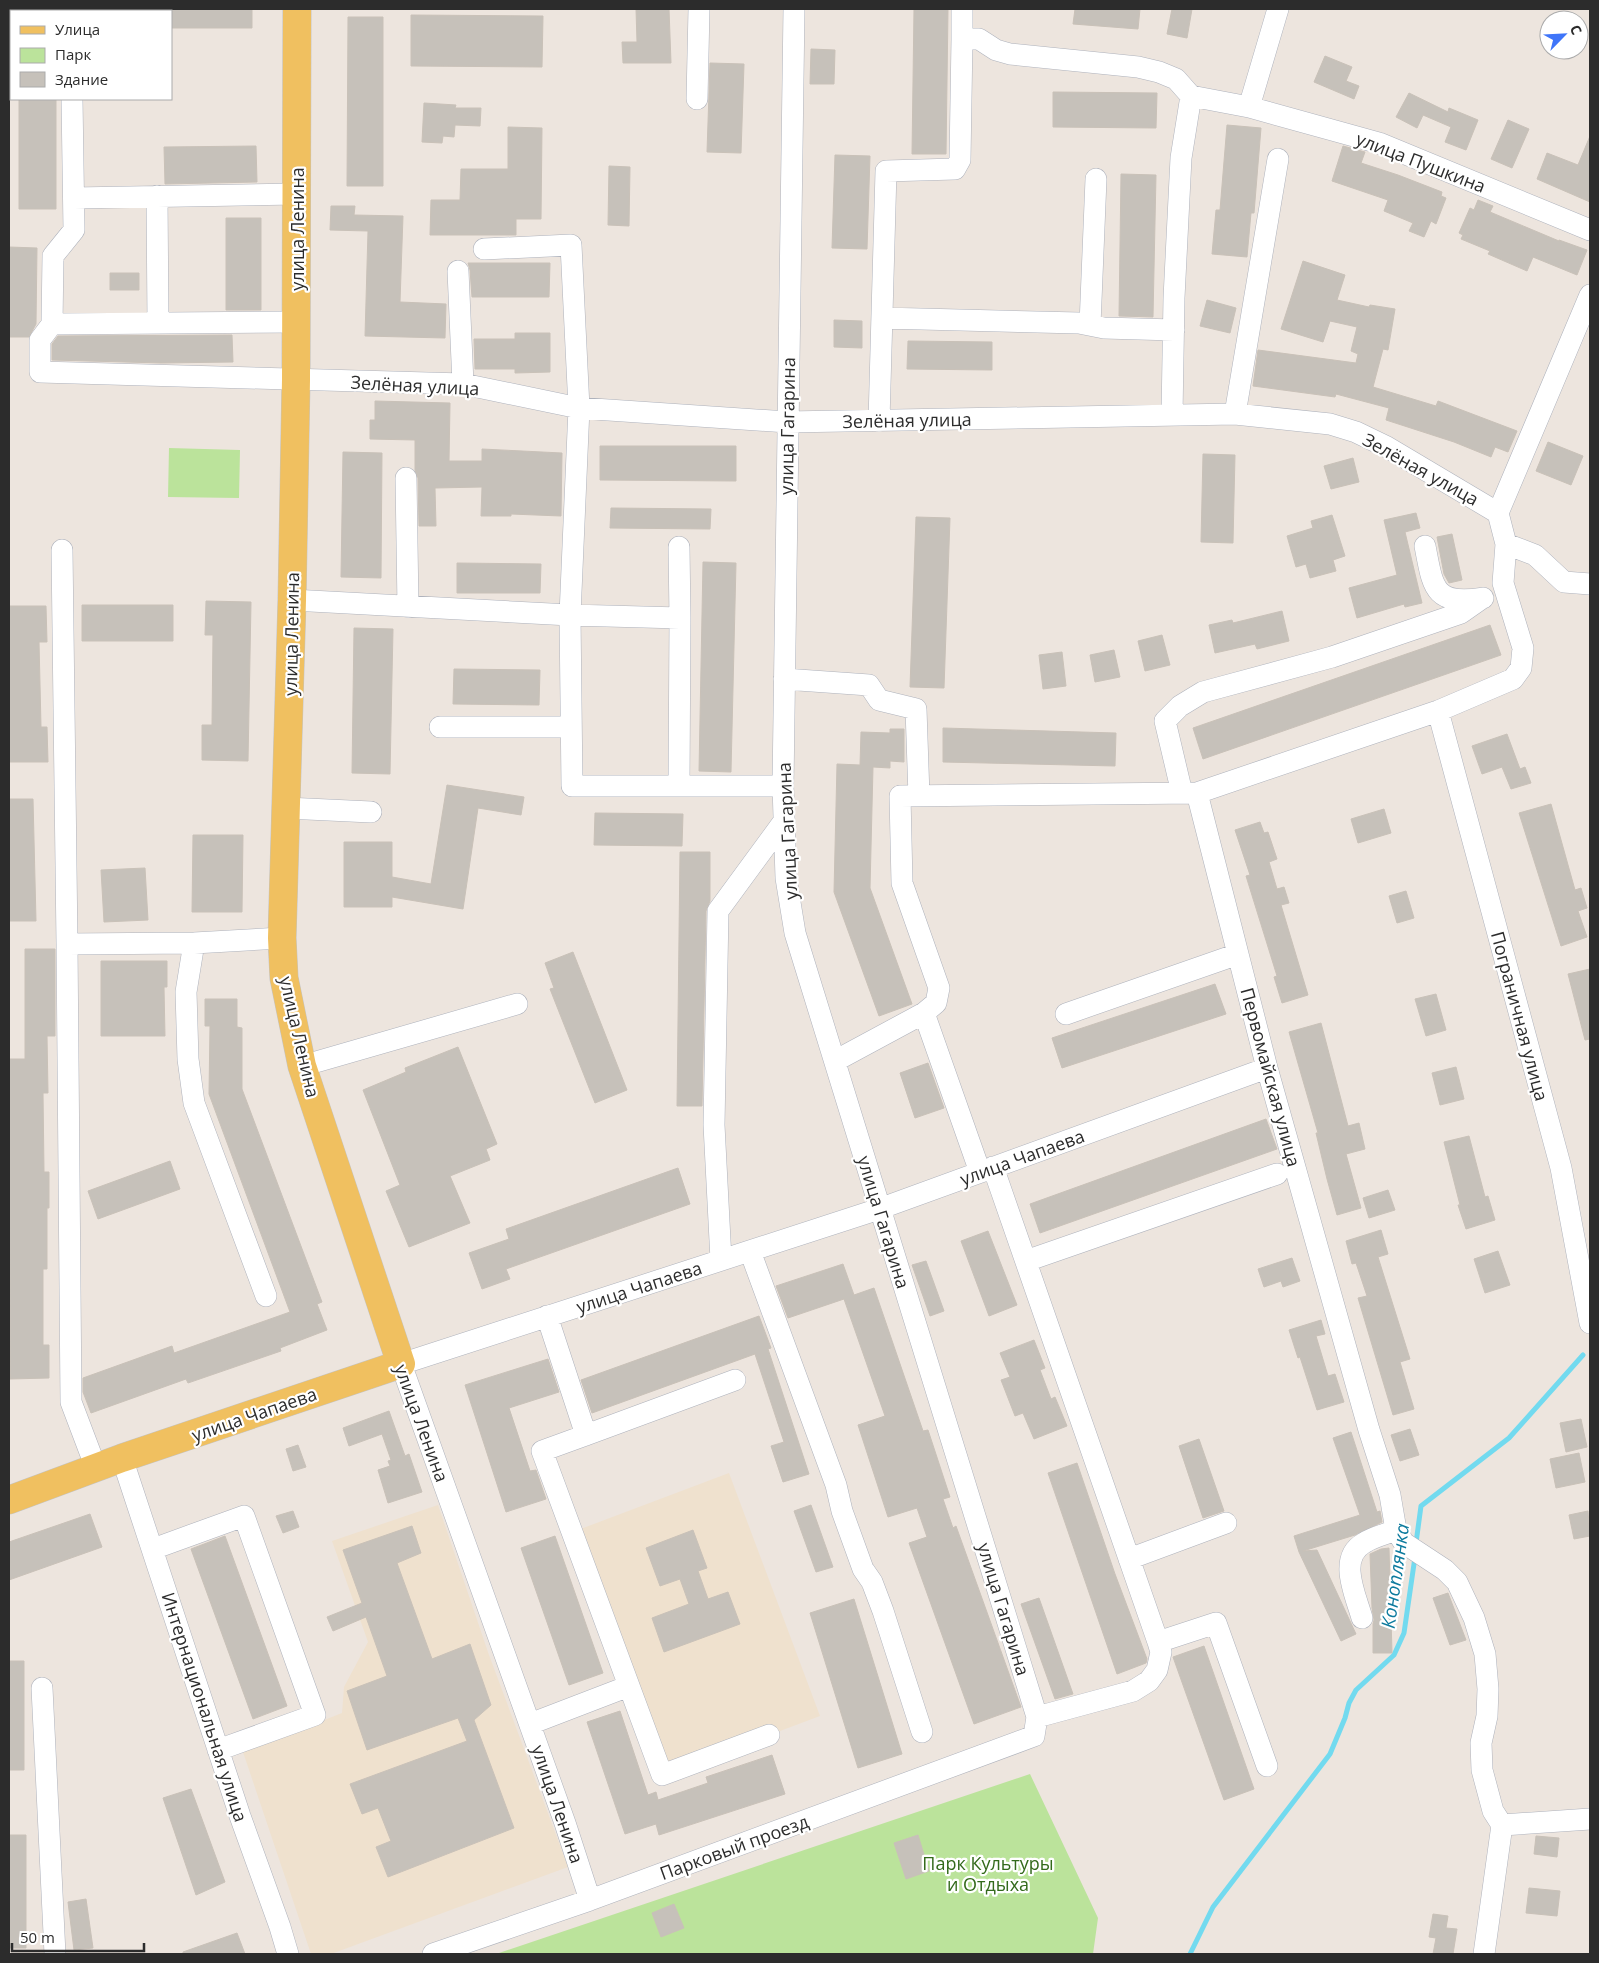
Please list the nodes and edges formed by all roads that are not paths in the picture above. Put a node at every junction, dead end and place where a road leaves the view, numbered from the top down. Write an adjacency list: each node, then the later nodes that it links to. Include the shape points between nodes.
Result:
1 (297, 9): 13 (main road, улица Ленина)
2 (698, 9): 8 (street)
3 (794, 9): 32 (street, улица Гагарина)
4 (962, 9): 6 (street)
5 (1278, 9): 10 (street)
6 (962, 39): 7 (street, via 979,39 1010,54 1159,72 1176,79); 20 (street, via 960,160 955,169 886,171)
7 (1191, 96): 10 (street, улица Пушкина); 25 (street, via 1181,158)
8 (697, 99)
9 (72, 100): 15 (street)
10 (1249, 107): 16 (street, улица Пушкина, via 1379,143)
11 (1278, 159): 29 (street)
12 (1096, 179): 24 (street)
13 (296, 194): 14 (street); 21 (main road, улица Ленина)
14 (157, 196): 15 (street); 22 (street)
15 (74, 198): 23 (street, via 74,230 53,256)
16 (1590, 230)
17 (484, 250): 28 (street, via 571,245)
18 (458, 271): 27 (street)
19 (1590, 295): 34 (street)
20 (882, 318): 24 (street); 31 (street)
21 (297, 322): 22 (street); 26 (main road, улица Ленина)
22 (158, 323): 23 (street)
23 (52, 324): 26 (street, Зелёная улица, via 40,340 40,372)
24 (1090, 325): 25 (street)
25 (1174, 330): 30 (street)
26 (296, 380): 27 (street, Зелёная улица); 42 (main road, улица Ленина)
27 (463, 384): 28 (street, Зелёная улица)
28 (579, 408): 32 (street, Зелёная улица); 44 (street)
29 (1235, 414): 30 (street, Зелёная улица); 34 (street, Зелёная улица, via 1330,424 1356,432)
30 (1172, 415): 31 (street, Зелёная улица)
31 (879, 420): 32 (street, Зелёная улица)
32 (787, 422): 46 (street, улица Гагарина)
33 (406, 478): 43 (street)
34 (1498, 513): 35 (street)
35 (1506, 544): 39 (street, via 1535,555 1564,582); 40 (street)
36 (1424, 546): 41 (street, via 1433,583 1439,593 1452,600)
37 (679, 547): 45 (street)
38 (62, 550): 59 (street)
39 (1590, 584)
40 (1505, 590): 41 (street); 47 (street, via 1523,648 1521,668 1513,679)
41 (1481, 599): 52 (street, Первомайская улица, via 1461,613 1332,657 1203,692 1180,706 1165,721)
42 (292, 600): 43 (street); 54 (main road, улица Ленина)
43 (408, 607): 44 (street)
44 (570, 615): 45 (street); 49 (street)
45 (680, 618): 50 (street)
46 (784, 679): 51 (street, улица Гагарина); 53 (street, via 869,685 879,700 916,709)
47 (1438, 711): 52 (street); 75 (street, Пограничная улица, via 1561,1168)
48 (440, 727): 49 (street)
49 (571, 727): 50 (street, via 572,786)
50 (679, 786): 51 (street)
51 (783, 786): 56 (street, улица Гагарина)
52 (1189, 793): 53 (street); 60 (street, Первомайская улица)
53 (919, 796): 62 (street, via 900,796 902,883 939,988 936,1003)
54 (286, 808): 55 (street); 57 (main road, улица Ленина)
55 (370, 812)
56 (784, 821): 64 (street, улица Гагарина, via 786,878 795,933); 71 (street, via 718,911 714,1125)
57 (282, 938): 58 (street); 65 (main road, улица Ленина, via 284,978)
58 (194, 942): 59 (street); 73 (street, via 186,992 188,1059 194,1103)
59 (67, 944): 80 (street, via 71,1402)
60 (1238, 954): 63 (street); 66 (street, Первомайская улица)
61 (517, 1004): 65 (street)
62 (924, 1013): 64 (street); 67 (street, Парковый проезд)
63 (1066, 1014)
64 (835, 1061): 69 (street, улица Гагарина)
65 (302, 1066): 76 (main road, улица Ленина)
66 (1267, 1068): 67 (street, улица Чапаева); 83 (street, Первомайская улица)
67 (986, 1170): 69 (street, улица Чапаева); 72 (street, Парковый проезд)
68 (1277, 1174): 72 (street)
69 (879, 1209): 70 (street, улица Чапаева); 91 (street, улица Гагарина)
70 (750, 1250): 71 (street, улица Чапаева); 92 (street, via 836,1485 863,1569 872,1582 883,1611)
71 (721, 1260): 74 (street, улица Чапаева)
72 (1026, 1261): 85 (street, Парковый проезд)
73 (266, 1296)
74 (547, 1316): 76 (street, улица Чапаева); 78 (street)
75 (1590, 1323)
76 (401, 1364): 79 (main road, улица Чапаева); 90 (street, улица Ленина)
77 (735, 1380): 78 (street)
78 (586, 1435): 88 (street, via 542,1451)
79 (122, 1458): 80 (main road, улица Чапаева); 84 (street, Интернациональная улица)
80 (96, 1468): 81 (main road, улица Чапаева)
81 (9, 1500)
82 (1226, 1523): 85 (street)
83 (1400, 1536): 86 (street, via 1364,1543 1350,1561 1350,1577); 97 (street, via 1457,1582 1474,1618 1484,1654 1488,1689 1481,1743 1482,1770 1493,1812)
84 (152, 1549): 94 (street, Интернациональная улица); 94 (street, via 244,1516 315,1715)
85 (1130, 1559): 87 (street, Парковый проезд)
86 (1362, 1618)
87 (1158, 1642): 91 (street, Парковый проезд, via 1162,1652 1157,1670 1149,1681 1133,1691); 95 (street, via 1216,1623)
88 (629, 1686): 90 (street); 93 (street, via 662,1775)
89 (42, 1688): 99 (street)
90 (530, 1724): 98 (street, улица Ленина)
91 (1036, 1726): 98 (street, Парковый проезд)
92 (922, 1732)
93 (769, 1735)
94 (218, 1750): 100 (street, Интернациональная улица)
95 (1267, 1766)
96 (1590, 1819): 97 (street)
97 (1502, 1825): 102 (street)
98 (590, 1900): 101 (street, Парковый проезд)
99 (55, 1954)
100 (288, 1954)
101 (433, 1954)
102 (1484, 1954)

